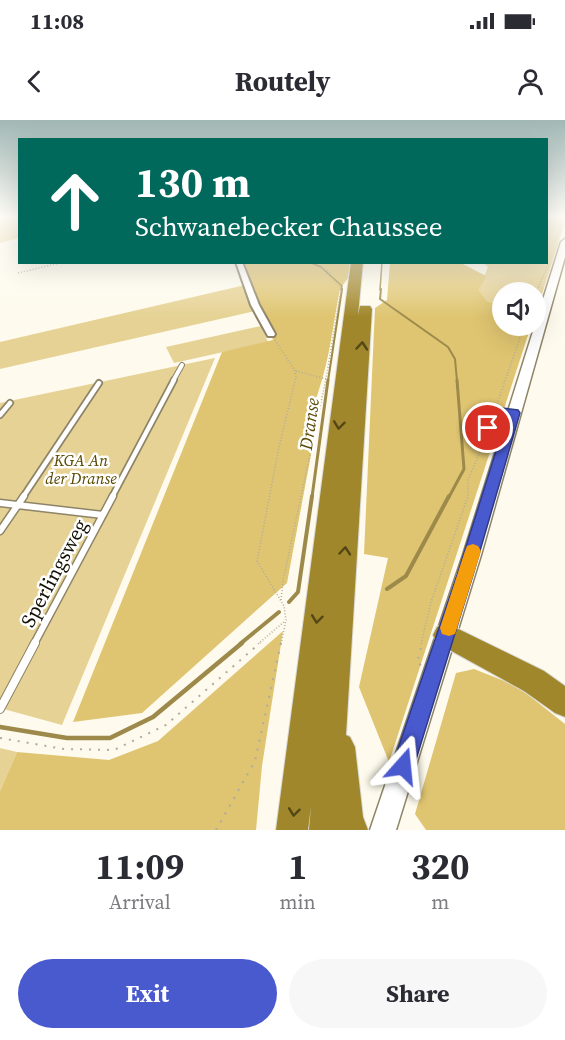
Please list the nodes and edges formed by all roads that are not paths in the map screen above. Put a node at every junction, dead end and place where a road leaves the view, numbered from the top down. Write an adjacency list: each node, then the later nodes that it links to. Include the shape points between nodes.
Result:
1 (559, 250): 9 (main road)
2 (240, 264): 5 (street)
3 (357, 264): 20 (highway, one-way to 20)
4 (368, 264): 17 (highway, one-way to 4)
5 (271, 334)
6 (182, 364): 14 (lane, Sperlingsweg)
7 (99, 383): 13 (lane)
8 (10, 403): 10 (lane)
9 (514, 413): 11 (lane, via 502,412); 16 (main road)
10 (0, 415)
11 (478, 443)
12 (0, 503): 13 (lane)
13 (18, 505): 14 (lane); 15 (lane)
14 (103, 515): 19 (lane, Sperlingsweg)
15 (0, 531)
16 (446, 635): 18 (highway, via 534,681); 23 (main road)
17 (335, 672): 21 (highway); 22 (highway, via 344,798)
18 (565, 703)
19 (0, 709)
20 (292, 830)
21 (325, 830)
22 (352, 830)
23 (383, 830)

